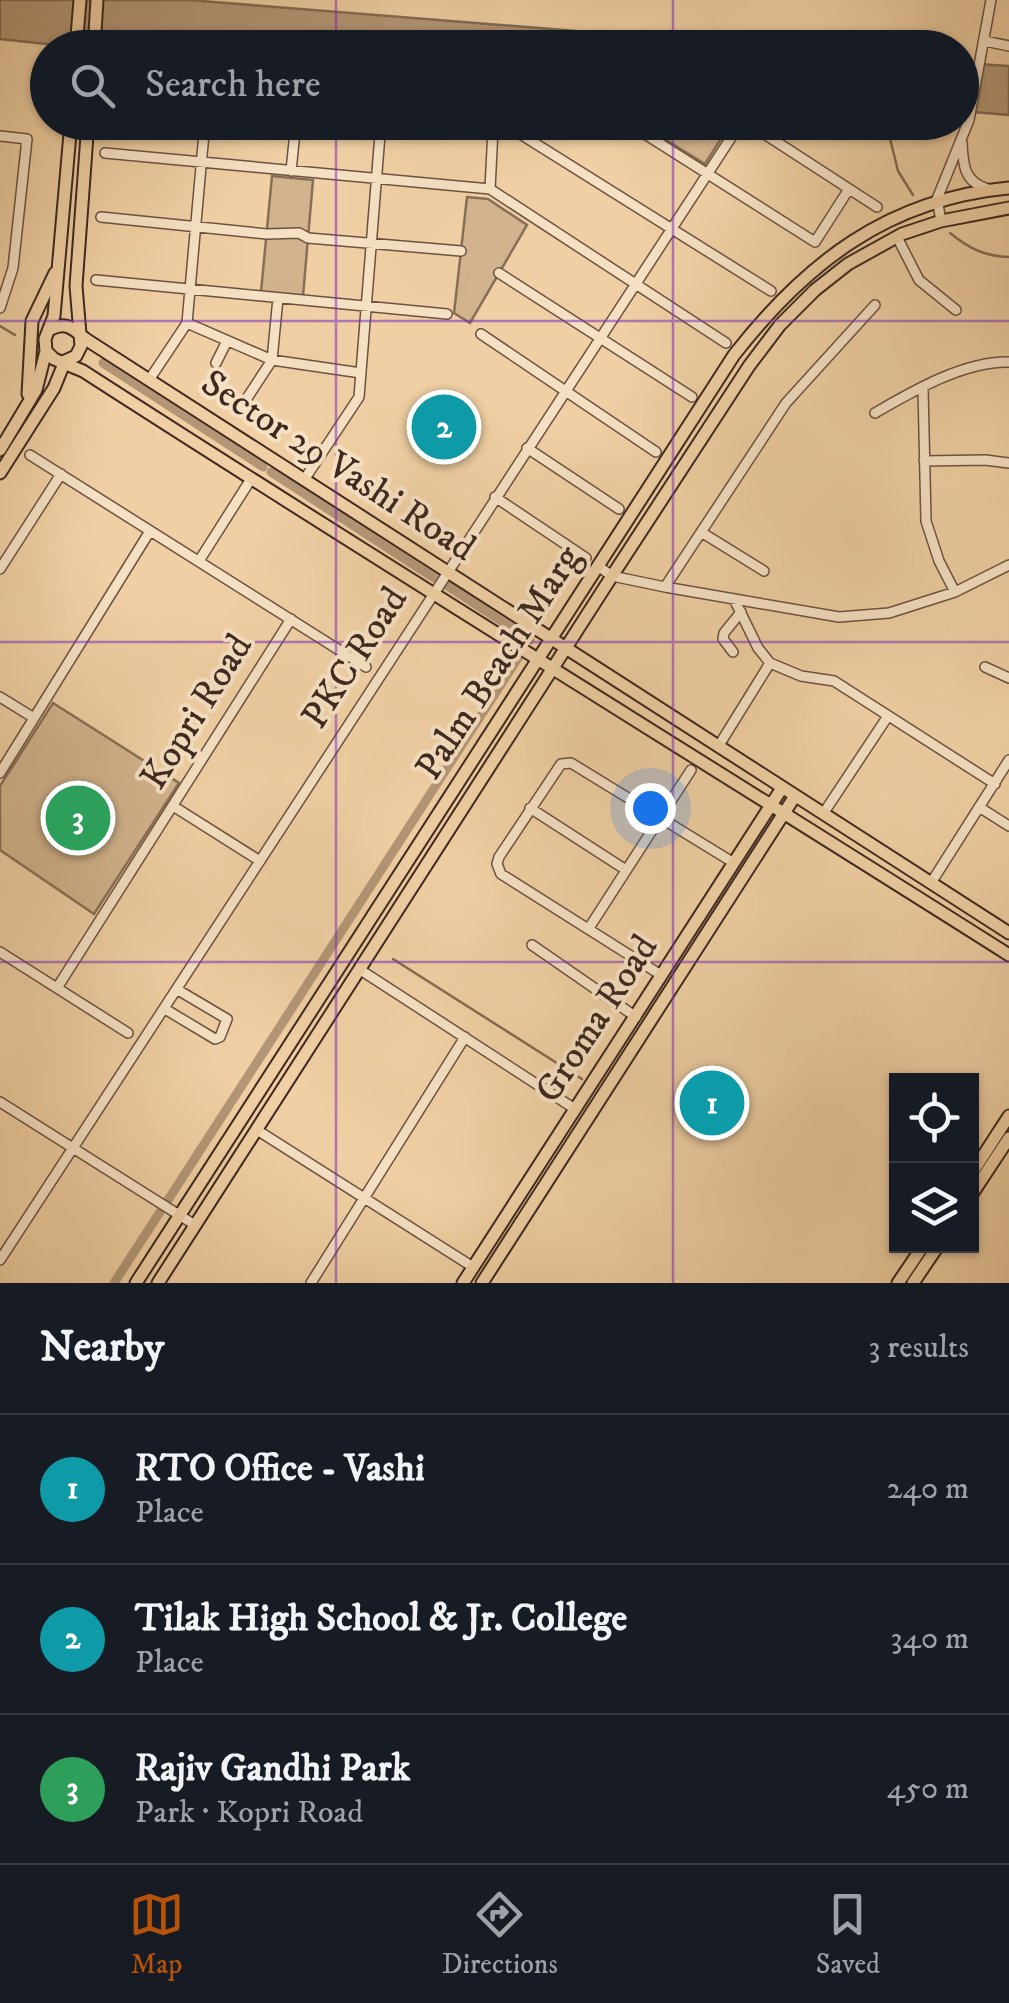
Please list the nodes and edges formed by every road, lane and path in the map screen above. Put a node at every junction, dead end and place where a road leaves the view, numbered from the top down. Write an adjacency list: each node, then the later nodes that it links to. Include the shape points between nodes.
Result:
1 (80, 0): 4 (main road)
2 (97, 0): 5 (main road)
3 (991, 0): 6 (street)
4 (78, 30)
5 (95, 30)
6 (984, 44): 7 (street); 8 (street)
7 (1009, 46)
8 (979, 69)
9 (0, 136): 47 (street, via 27,139 18,233)
10 (70, 140): 39 (main road)
11 (87, 140): 54 (main road)
12 (204, 140): 22 (street)
13 (295, 140): 23 (street)
14 (380, 140): 25 (street)
15 (492, 140): 28 (street)
16 (529, 140): 36 (street)
17 (654, 140): 24 (street)
18 (729, 140): 24 (street, PKC Road)
19 (773, 140): 27 (street, PKC Road)
20 (962, 140): 29 (street, via 968,176); 30 (street)
21 (106, 153): 22 (street)
22 (202, 162): 23 (street); 35 (street)
23 (292, 171): 25 (street)
24 (707, 174): 27 (street, via 815,242); 36 (street, PKC Road)
25 (377, 179): 28 (street); 38 (street)
26 (1009, 188): 29 (main road, Palm Beach Marg)
27 (850, 189): 31 (street, PKC Road)
28 (490, 190): 43 (street)
29 (992, 190): 30 (main road, Palm Beach Marg)
30 (936, 204): 34 (street); 87 (main road, Palm Beach Marg, via 838,249 767,313)
31 (878, 207)
32 (1009, 208): 34 (main road, Palm Beach Marg)
33 (101, 218): 35 (street)
34 (941, 221): 37 (main road, Palm Beach Marg)
35 (196, 227): 38 (street); 44 (street)
36 (671, 228): 43 (street, PKC Road); 45 (street)
37 (896, 237): 50 (street, via 919,280); 92 (main road, Palm Beach Marg, via 848,264 780,325)
38 (372, 243): 40 (street); 49 (street)
39 (61, 251): 53 (main road); 71 (main road, via 32,321 30,384)
40 (461, 251)
41 (499, 273): 56 (street)
42 (96, 280): 44 (street)
43 (635, 284): 56 (street, PKC Road); 58 (street)
44 (190, 290): 46 (street); 52 (street)
45 (771, 291)
46 (278, 298): 49 (street); 60 (street)
47 (2, 302)
48 (874, 304): 85 (street, via 786,403)
49 (366, 307): 51 (street); 64 (street)
50 (956, 310)
51 (447, 314)
52 (187, 323): 57 (street); 65 (street)
53 (51, 329): 54 (main road, via 62,325); 59 (main road)
54 (78, 334): 61 (main road, via 79,351); 65 (main road, Sector 29 Vashi Road)
55 (481, 334): 67 (street)
56 (600, 338): 67 (street, PKC Road); 68 (street)
57 (227, 340): 60 (street); 63 (street)
58 (726, 343)
59 (46, 351): 61 (main road); 71 (main road)
60 (272, 360): 64 (street); 69 (street)
61 (65, 361): 78 (main road); 80 (main road, Sector 29 Vashi Road)
62 (1009, 362): 66 (street)
63 (216, 363)
64 (361, 373): 81 (street, via 360,398)
65 (149, 380): 81 (main road, Sector 29 Vashi Road)
66 (922, 388): 70 (street); 76 (street)
67 (564, 392): 72 (street, PKC Road); 74 (street)
68 (692, 397)
69 (238, 412)
70 (875, 413)
71 (21, 417): 73 (main road)
72 (527, 448): 82 (street, PKC Road); 83 (street)
73 (0, 450)
74 (656, 452)
75 (30, 455): 79 (street)
76 (924, 461): 77 (street); 94 (street, via 926,521)
77 (1009, 463)
78 (0, 474)
79 (61, 474): 84 (street); 89 (street)
80 (251, 479): 86 (street); 95 (main road, Sector 29 Vashi Road)
81 (304, 480): 91 (main road, Sector 29 Vashi Road)
82 (495, 497): 87 (street); 91 (street, PKC Road)
83 (619, 509)
84 (150, 531): 86 (street); 110 (street)
85 (701, 532): 90 (street); 93 (street)
86 (198, 562): 98 (street)
87 (592, 562): 92 (street); 99 (main road, Palm Beach Marg)
88 (1009, 565): 94 (street)
89 (0, 569)
90 (764, 571)
91 (446, 572): 95 (street, PKC Road); 99 (main road, Sector 29 Vashi Road)
92 (612, 576): 93 (street); 100 (main road, Palm Beach Marg)
93 (666, 587): 96 (street)
94 (955, 592): 96 (street, via 889,612 839,617)
95 (432, 594): 102 (main road, Sector 29 Vashi Road); 126 (street, PKC Road)
96 (734, 599): 97 (street)
97 (741, 612): 101 (street, via 724,633); 103 (street)
98 (291, 620): 104 (street); 119 (street, Kopri Road)
99 (550, 639): 100 (main road, Sector 29 Vashi Road); 102 (main road, Palm Beach Marg)
100 (566, 650): 106 (main road, Palm Beach Marg); 111 (main road, Sector 29 Vashi Road)
101 (733, 652)
102 (538, 658): 106 (main road, Sector 29 Vashi Road); 152 (main road, Palm Beach Marg)
103 (770, 662): 109 (street, via 834,682); 111 (street)
104 (366, 667)
105 (986, 667): 107 (street)
106 (554, 668): 118 (main road, Sector 29 Vashi Road); 135 (main road, Palm Beach Marg)
107 (1009, 678)
108 (0, 696): 110 (street)
109 (888, 716): 115 (street); 123 (street)
110 (34, 718): 114 (street)
111 (718, 747): 116 (main road, Sector 29 Vashi Road)
112 (1009, 760): 115 (street)
113 (691, 770): 124 (street)
114 (0, 772)
115 (994, 784): 120 (street)
116 (782, 788): 117 (main road, Sector 29 Vashi Road); 118 (main road, Groma Road)
117 (795, 796): 122 (main road, Groma Road); 123 (main road, Sector 29 Vashi Road)
118 (772, 804): 122 (main road, Sector 29 Vashi Road); 127 (main road, Groma Road)
119 (172, 806): 126 (street); 137 (street, Kopri Road)
120 (980, 807): 125 (street); 129 (street)
121 (530, 808): 124 (street, via 567,762); 128 (street); 130 (street, via 499,857 498,870)
122 (784, 812): 134 (main road, Sector 29 Vashi Road); 162 (main road, Groma Road)
123 (824, 814): 129 (main road, Sector 29 Vashi Road)
124 (660, 816): 127 (street); 128 (street)
125 (1009, 826)
126 (260, 862): 138 (street, PKC Road)
127 (734, 864): 136 (main road, Groma Road)
128 (626, 870): 130 (street)
129 (931, 883): 131 (main road, Sector 29 Vashi Road)
130 (589, 928): 136 (street)
131 (1009, 933)
132 (532, 945): 140 (street)
133 (0, 952): 137 (street)
134 (1009, 955)
135 (359, 969): 142 (street); 146 (main road, Palm Beach Marg)
136 (662, 975): 140 (main road, Groma Road)
137 (57, 988): 141 (street)
138 (178, 990): 139 (street, PKC Road); 139 (street, via 227,1018 220,1037)
139 (166, 1008): 148 (street, PKC Road)
140 (636, 1017): 144 (main road, Groma Road)
141 (128, 1033)
142 (464, 1038): 144 (street); 151 (street)
143 (0, 1102): 148 (street)
144 (575, 1109): 157 (main road, Groma Road)
145 (1009, 1116): 149 (main road)
146 (256, 1130): 151 (street); 153 (main road, Palm Beach Marg)
147 (1009, 1138): 150 (main road)
148 (75, 1149): 152 (street); 156 (street, PKC Road)
149 (978, 1163)
150 (979, 1183)
151 (364, 1198): 157 (street); 160 (street)
152 (180, 1216): 153 (street); 158 (main road, Palm Beach Marg)
153 (195, 1225): 159 (main road, Palm Beach Marg)
154 (918, 1253): 163 (main road)
155 (933, 1253): 164 (main road)
156 (0, 1260)
157 (472, 1268): 161 (main road, Groma Road)
158 (136, 1283)
159 (158, 1283)
160 (310, 1283)
161 (462, 1283)
162 (482, 1283)
163 (898, 1283)
164 (913, 1283)

